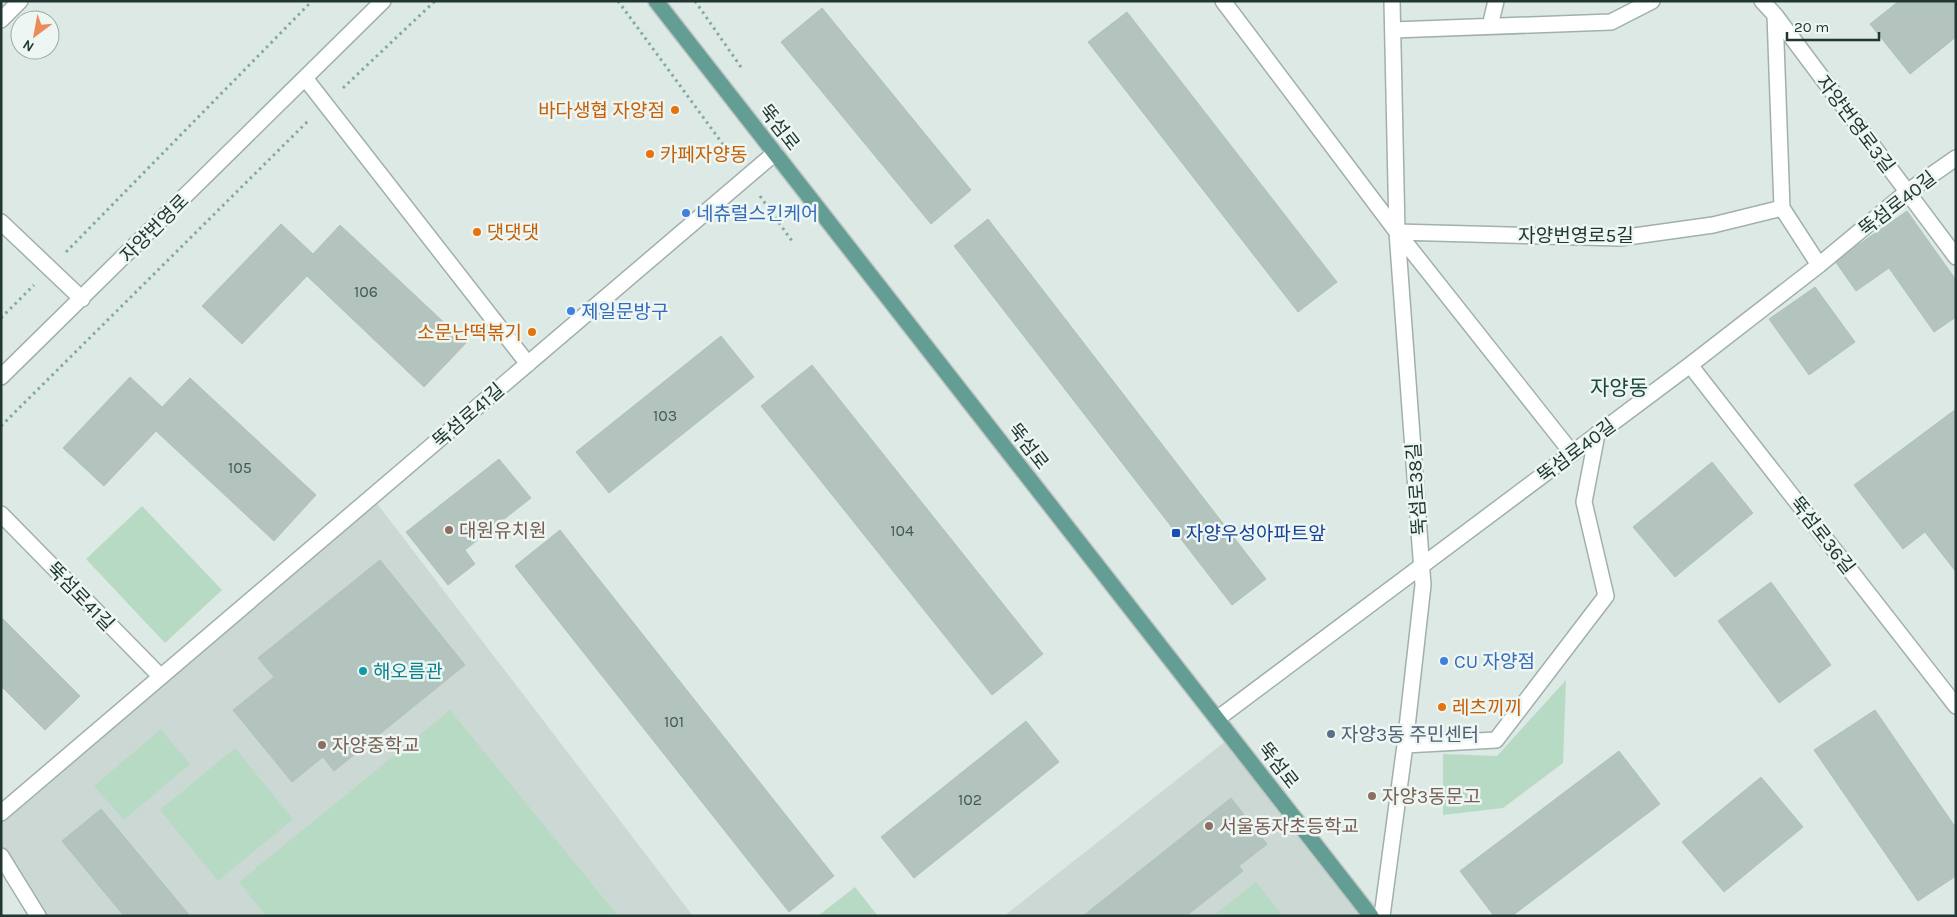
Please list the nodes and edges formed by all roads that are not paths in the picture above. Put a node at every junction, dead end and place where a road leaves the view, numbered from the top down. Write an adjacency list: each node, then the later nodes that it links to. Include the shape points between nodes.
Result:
1 (20, 1): 10 (street)
2 (383, 1): 13 (street, 자양번영로)
3 (656, 1): 14 (main road, 뚝섬로)
4 (1223, 1): 19 (street)
5 (1392, 1): 12 (street)
6 (1496, 1): 11 (street)
7 (1652, 1): 11 (street, via 1611,22)
8 (1762, 1): 9 (street, 자양번영로3길)
9 (1775, 15): 16 (street, 자양번영로3길); 17 (street)
10 (1, 20)
11 (1490, 26): 12 (street)
12 (1393, 30): 19 (street)
13 (306, 78): 22 (street, 자양번영로); 23 (street)
14 (775, 153): 23 (street, 뚝섬로41길); 32 (main road, 뚝섬로)
15 (1956, 158): 16 (street, 뚝섬로40길)
16 (1908, 192): 20 (street, 자양번영로3길); 21 (street, 뚝섬로40길)
17 (1782, 208): 19 (street, 자양번영로5길, via 1713,225 1620,238); 21 (street)
18 (1, 222): 22 (street)
19 (1398, 232): 27 (street); 29 (street, 뚝섬로38길)
20 (1956, 257)
21 (1819, 264): 24 (street, 뚝섬로40길)
22 (82, 298): 25 (street, 자양번영로)
23 (528, 364): 30 (street, 뚝섬로41길)
24 (1690, 365): 26 (street, 뚝섬로40길); 31 (street, 뚝섬로36길)
25 (1, 377)
26 (1597, 434): 27 (street, 뚝섬로40길); 33 (street, via 1584,502 1606,596 1496,740)
27 (1572, 453): 29 (street, 뚝섬로40길)
28 (1, 514): 30 (street, 뚝섬로41길)
29 (1421, 567): 32 (street, 뚝섬로40길); 33 (street, 뚝섬로38길, via 1423,585)
30 (161, 677): 34 (street, 뚝섬로41길)
31 (1956, 706)
32 (1217, 719): 37 (main road, 뚝섬로)
33 (1405, 745): 38 (street, 뚝섬로38길)
34 (1, 813)
35 (1, 856): 36 (street)
36 (38, 916)
37 (1371, 916)
38 (1382, 916)

